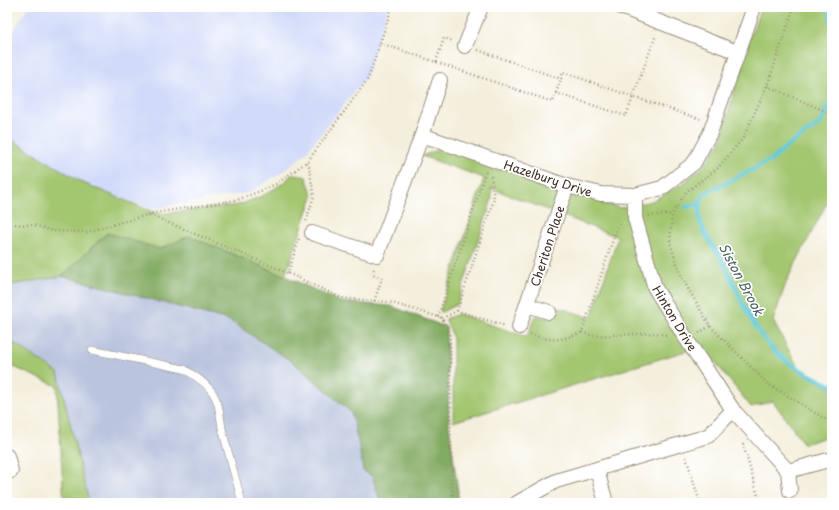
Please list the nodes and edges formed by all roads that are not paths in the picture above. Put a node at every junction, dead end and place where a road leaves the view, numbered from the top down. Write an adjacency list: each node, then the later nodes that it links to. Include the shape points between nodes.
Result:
1 (481, 7): 4 (street)
2 (621, 7): 5 (street)
3 (754, 7): 5 (street, Hazelbury Drive)
4 (465, 46)
5 (738, 52): 9 (street, Hazelbury Drive, via 714,123 694,162 662,188)
6 (440, 80): 7 (street)
7 (422, 135): 8 (street, Hazelbury Drive); 10 (street, via 377,255)
8 (567, 186): 9 (street, Hazelbury Drive, via 601,194); 11 (street, Cheriton Place)
9 (635, 194): 15 (street, Hinton Drive, via 636,218 655,288)
10 (306, 231)
11 (527, 305): 12 (street); 13 (street, Cheriton Place)
12 (549, 312)
13 (519, 327)
14 (92, 350): 22 (lane, via 184,369 214,395 220,410 222,428)
15 (733, 410): 18 (street, via 708,436); 20 (street, Hinton Drive)
16 (7, 456): 19 (street)
17 (832, 459): 20 (street)
18 (597, 470): 23 (street, via 556,481); 24 (street)
19 (11, 471)
20 (788, 471): 21 (street)
21 (790, 491)
22 (242, 503)
23 (517, 503)
24 (606, 503)

